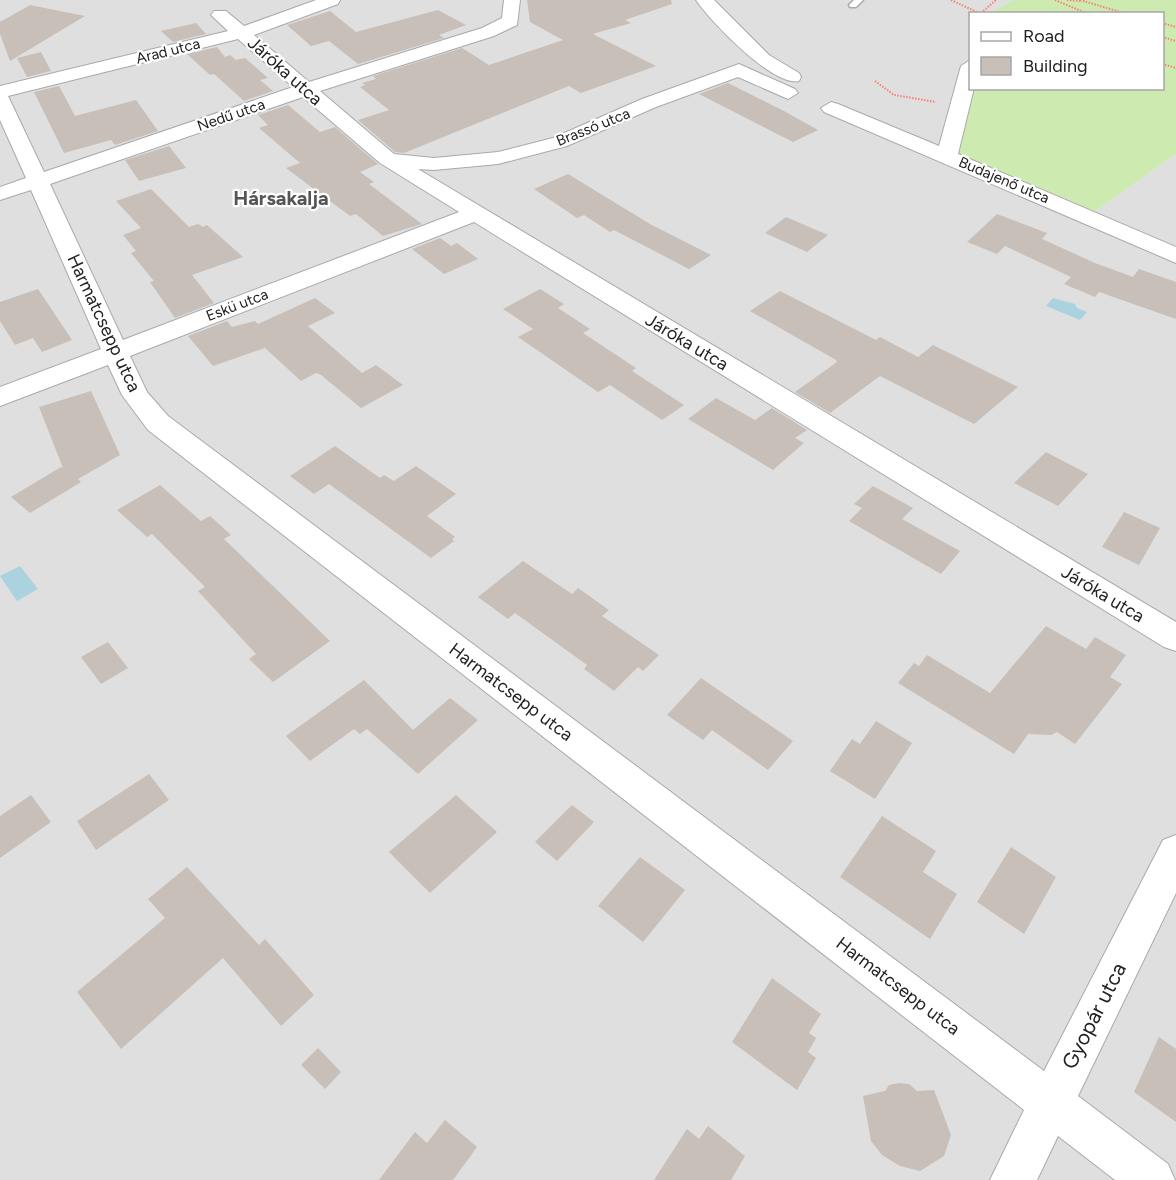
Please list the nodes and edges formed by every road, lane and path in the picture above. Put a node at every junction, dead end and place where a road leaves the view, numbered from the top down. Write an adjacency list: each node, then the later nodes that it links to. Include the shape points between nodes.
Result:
1 (332, 0): 15 (street, Arad utca)
2 (512, 0): 18 (street, Nedű utca, via 511,21 488,32)
3 (704, 0): 24 (street, Brassó utca, via 790,85 739,70 560,142 508,155 434,164)
4 (951, 0): 10 (path)
5 (996, 0): 11 (path)
6 (1055, 0): 12 (path)
7 (1067, 0): 9 (path)
8 (1080, 0): 9 (path)
9 (1084, 1): 13 (path)
10 (978, 12)
11 (981, 12)
12 (1083, 12)
13 (1120, 12)
14 (220, 15): 15 (street, Járóka utca)
15 (242, 33): 18 (street, Járóka utca); 19 (street, Arad utca)
16 (969, 70): 21 (street)
17 (875, 81): 21 (path, via 903,97)
18 (304, 90): 24 (street, Járóka utca); 25 (street, Nedű utca)
19 (0, 92)
20 (0, 98): 25 (street, Harmatcsepp utca)
21 (960, 105): 23 (street)
22 (831, 108): 23 (street, Budajenő utca)
23 (947, 156): 28 (street, Budajenő utca)
24 (387, 159): 27 (street, Járóka utca)
25 (40, 181): 26 (street, Nedű utca); 29 (street, Harmatcsepp utca)
26 (0, 194)
27 (474, 214): 29 (street, Eskü utca); 31 (street, Járóka utca)
28 (1176, 256)
29 (115, 352): 30 (street, Eskü utca); 33 (street, Harmatcsepp utca, via 135,394 158,423)
30 (0, 397)
31 (1176, 638)
32 (1176, 853): 33 (street, Gyopár utca)
33 (1050, 1102): 34 (street, Gyopár utca); 35 (street, Harmatcsepp utca)
34 (1013, 1180)
35 (1152, 1180)

